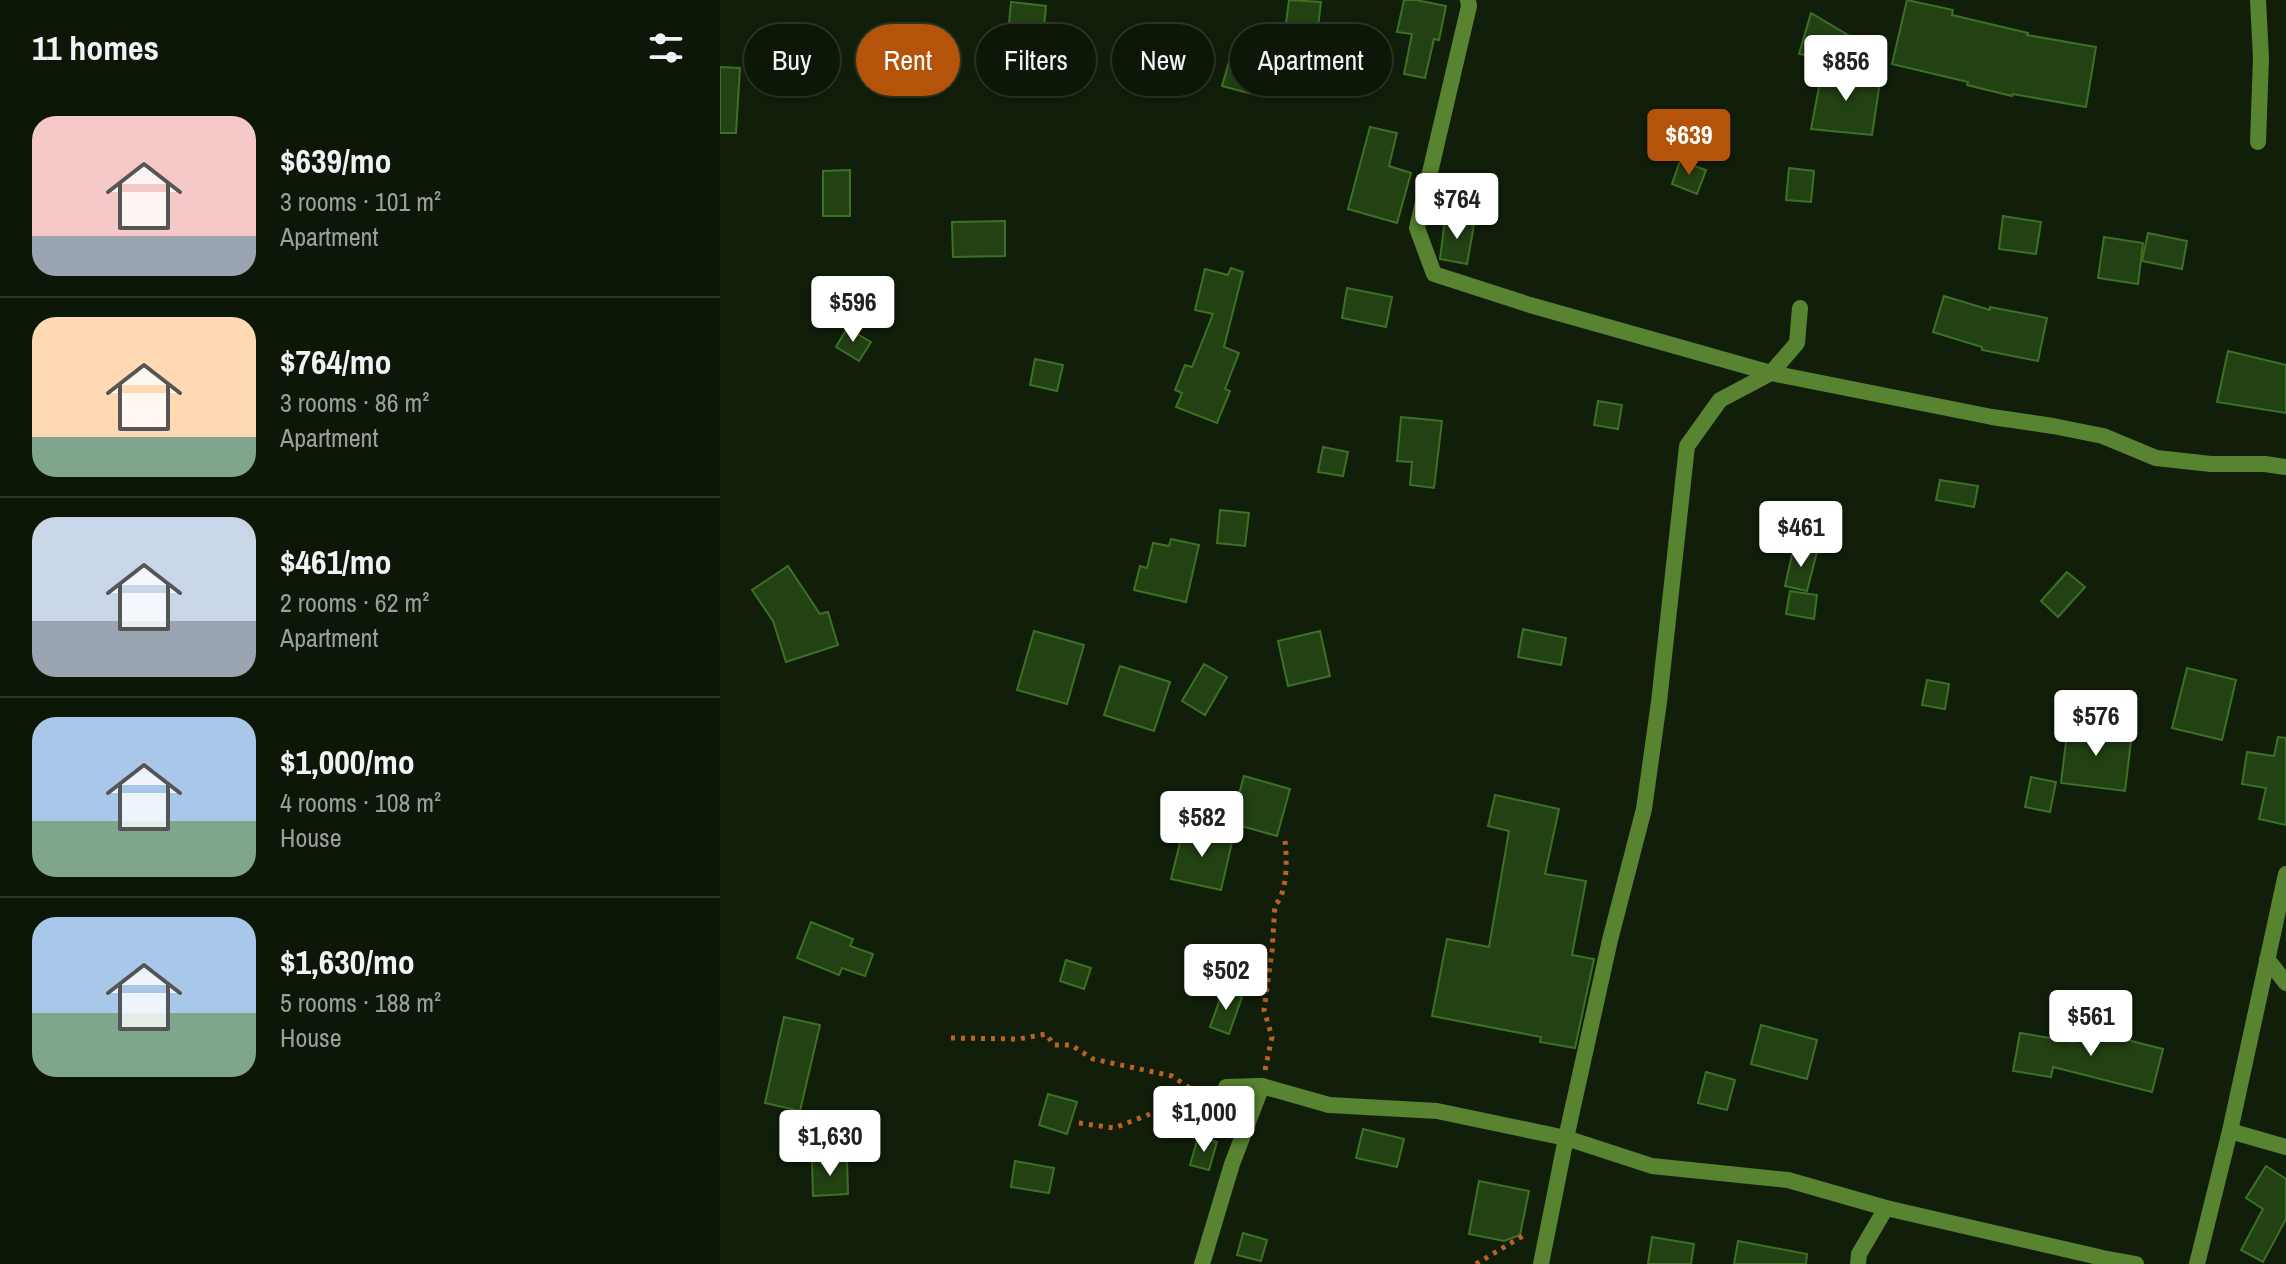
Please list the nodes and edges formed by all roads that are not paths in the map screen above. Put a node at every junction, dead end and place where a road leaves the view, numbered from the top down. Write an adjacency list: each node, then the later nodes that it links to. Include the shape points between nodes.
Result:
1 (1468, 0): 5 (street, via 1417,228 1434,274)
2 (2258, 0): 3 (street)
3 (2258, 142)
4 (1800, 308): 5 (street, via 1797,343)
5 (1771, 373): 6 (street, via 2103,436 2156,458); 13 (street, via 1720,400 1687,446 1644,809)
6 (2286, 467)
7 (2286, 874): 8 (street)
8 (2267, 959): 9 (street); 12 (street)
9 (2286, 983)
10 (1262, 1086): 11 (street); 13 (street, via 1329,1105 1437,1111); 16 (street)
11 (1226, 1087)
12 (2230, 1131): 14 (street); 20 (street)
13 (1566, 1138): 15 (street, via 1652,1166 1788,1180); 17 (street)
14 (2286, 1147)
15 (1886, 1208): 18 (street); 19 (street)
16 (1202, 1264)
17 (1541, 1264)
18 (1858, 1264)
19 (2136, 1264)
20 (2197, 1264)

